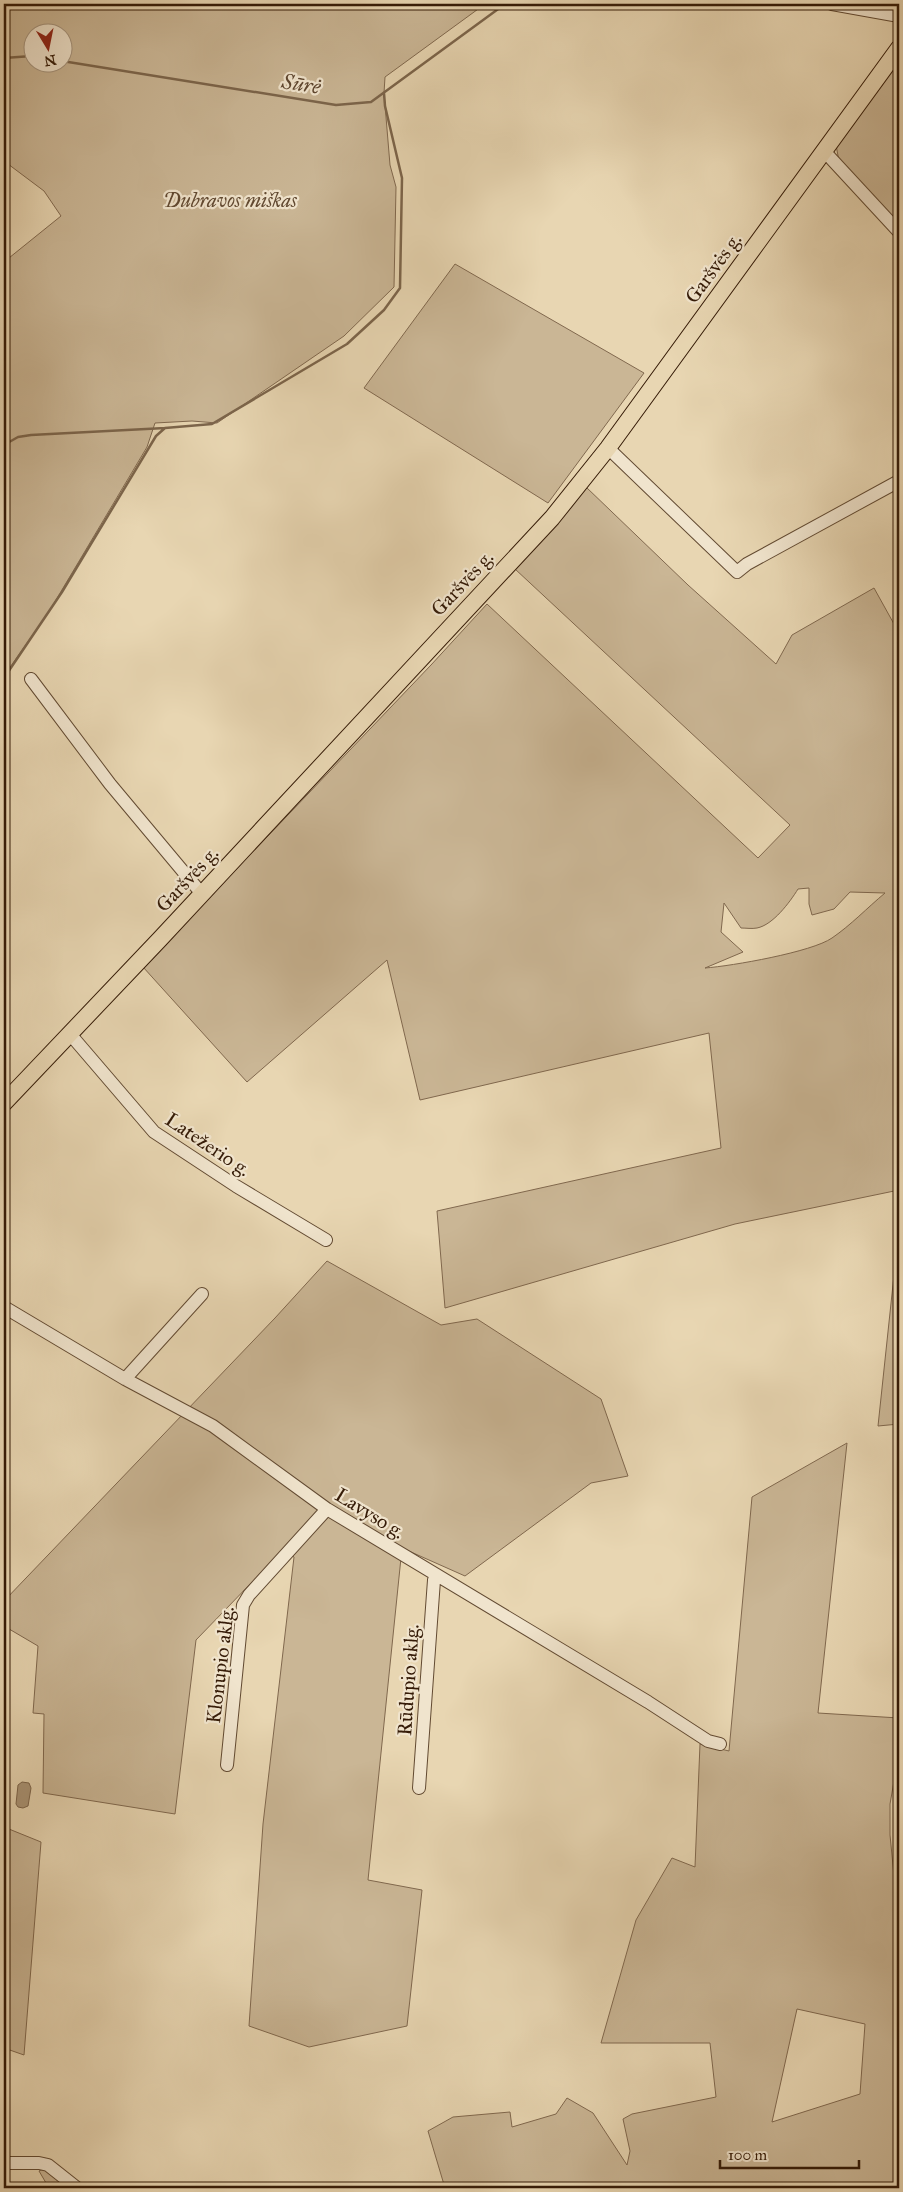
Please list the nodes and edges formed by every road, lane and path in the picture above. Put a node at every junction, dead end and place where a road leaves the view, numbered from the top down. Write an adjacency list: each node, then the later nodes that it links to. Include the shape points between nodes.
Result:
1 (832, 4): 2 (street)
2 (899, 16)
3 (899, 48): 4 (main road, Garšvės g.)
4 (825, 152): 5 (street); 6 (main road, Garšvės g.)
5 (899, 232)
6 (608, 448): 7 (street, via 737,572 746,564); 9 (main road, Garšvės g., via 552,518)
7 (899, 482)
8 (31, 679): 9 (street, via 110,784)
9 (202, 894): 10 (main road, Garšvės g.)
10 (70, 1034): 11 (main road, Garšvės g.); 12 (street, Latežerio g., via 154,1132)
11 (4, 1103)
12 (326, 1240)
13 (202, 1294): 15 (street)
14 (4, 1307): 15 (street, Lavyso g.)
15 (125, 1379): 16 (street, Lavyso g., via 213,1426)
16 (326, 1509): 17 (street, Lavyso g.); 19 (street, Klonupio aklg., via 243,1605)
17 (436, 1575): 18 (street, Lavyso g., via 708,1741); 20 (street, Rūdupio aklg.)
18 (720, 1744)
19 (227, 1766)
20 (418, 1788)
21 (4, 2163): 22 (street, via 48,2166)
22 (77, 2188)

